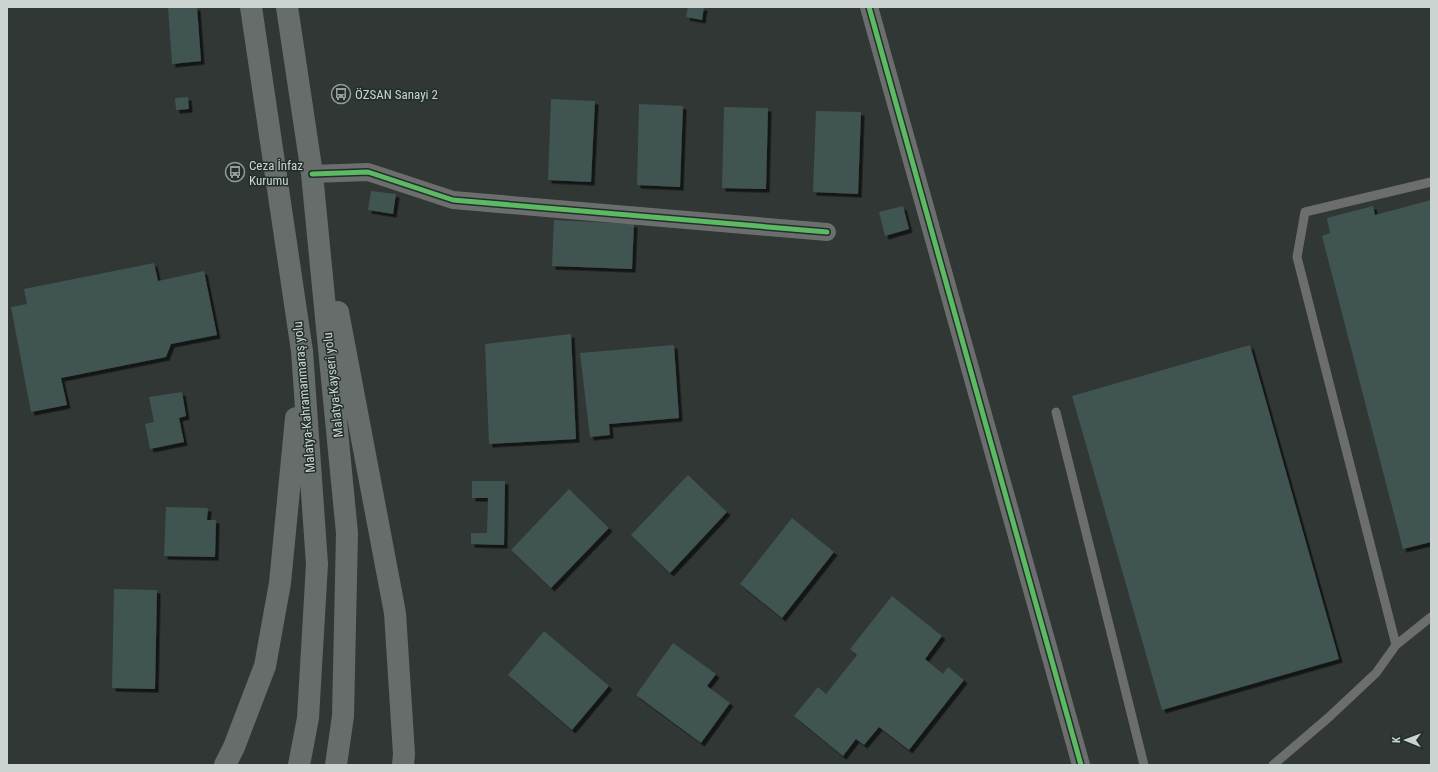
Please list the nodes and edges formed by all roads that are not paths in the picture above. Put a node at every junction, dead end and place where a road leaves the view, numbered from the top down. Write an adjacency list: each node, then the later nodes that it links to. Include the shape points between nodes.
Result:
1 (251, 7): 7 (highway, Malatya-Kahramanmaraş yolu)
2 (287, 7): 4 (highway, Malatya-Kayseri yolu)
3 (869, 7): 15 (street)
4 (312, 174): 6 (street, via 368,172 453,200); 13 (highway, Malatya-Kayseri yolu, via 347,532 343,716); 14 (highway, via 395,613)
5 (1431, 182): 10 (lane, via 1305,212 1297,257)
6 (827, 232)
7 (302, 351): 11 (highway, via 278,598 264,666); 12 (highway, Malatya-Kahramanmaraş yolu, via 317,564 308,718)
8 (1056, 412): 16 (lane)
9 (1431, 617): 10 (lane)
10 (1396, 646): 17 (lane, via 1376,673)
11 (225, 765)
12 (299, 765)
13 (336, 765)
14 (403, 765)
15 (1081, 765)
16 (1144, 765)
17 (1273, 765)

